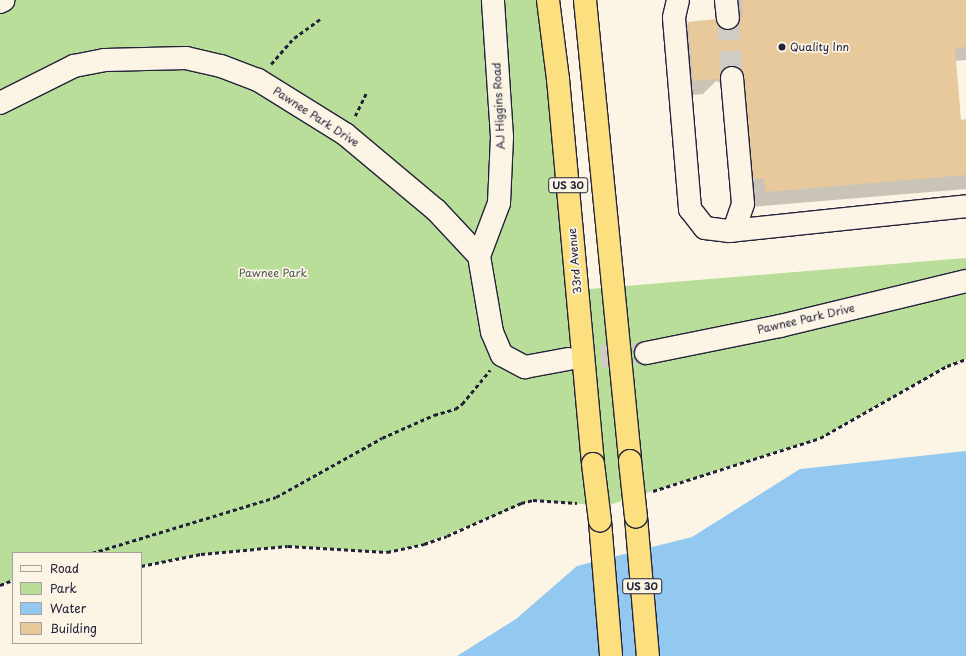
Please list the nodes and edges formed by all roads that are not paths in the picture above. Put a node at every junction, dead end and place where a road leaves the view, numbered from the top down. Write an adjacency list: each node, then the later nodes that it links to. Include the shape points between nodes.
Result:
1 (4, 0): 6 (street)
2 (493, 0): 11 (street, AJ Higgins Road, via 502,137 499,203)
3 (548, 0): 15 (highway, 33rd Avenue / US 30, bridge, via 558,79)
4 (585, 0): 16 (highway, US 30, bridge)
5 (678, 0): 10 (street, via 674,18 690,209 705,228)
6 (0, 2)
7 (732, 78): 10 (street, via 743,204)
8 (0, 102): 11 (street, Pawnee Park Drive, via 74,66 105,60 186,58 221,66 258,80 345,134 436,210)
9 (966, 206): 10 (street)
10 (734, 230)
11 (479, 256): 14 (street, via 492,332 502,355 525,367)
12 (966, 281): 13 (street, Pawnee Park Drive, via 780,326)
13 (646, 353)
14 (568, 359)
15 (611, 656)
16 (648, 656)

